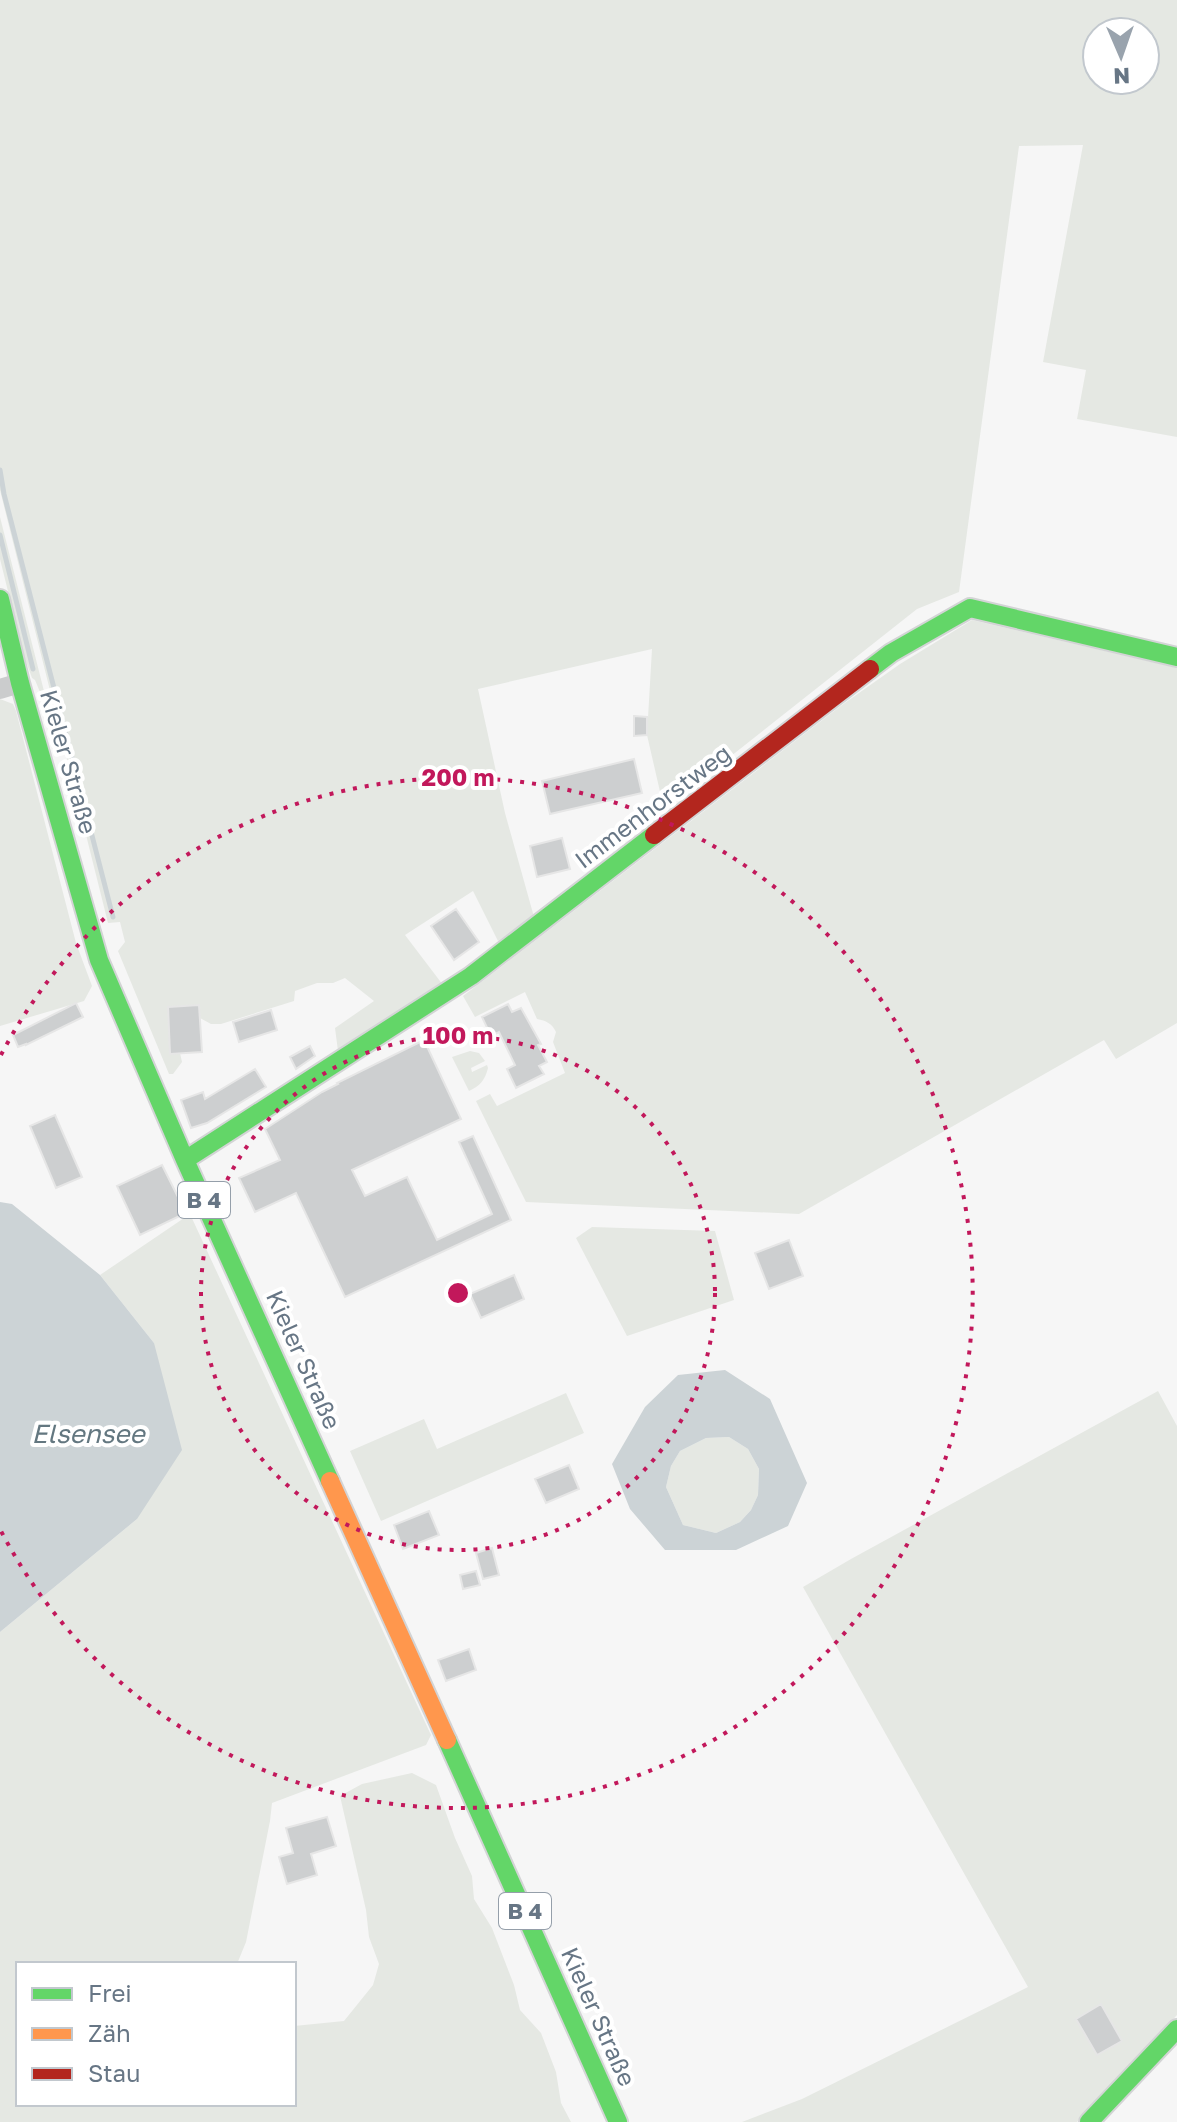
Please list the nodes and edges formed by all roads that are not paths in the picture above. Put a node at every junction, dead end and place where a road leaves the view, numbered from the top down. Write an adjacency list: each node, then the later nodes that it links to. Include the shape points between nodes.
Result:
1 (0, 599): 3 (main road, Kieler Straße / B 4)
2 (1177, 657): 5 (main road, Immenhorstweg, via 970,608 891,653 471,976)
3 (20, 683): 4 (street); 5 (main road, Kieler Straße / B 4, via 99,960)
4 (0, 689)
5 (185, 1160): 7 (main road, Kieler Straße / B 4)
6 (1177, 2029): 8 (main road)
7 (618, 2122)
8 (1089, 2122)

